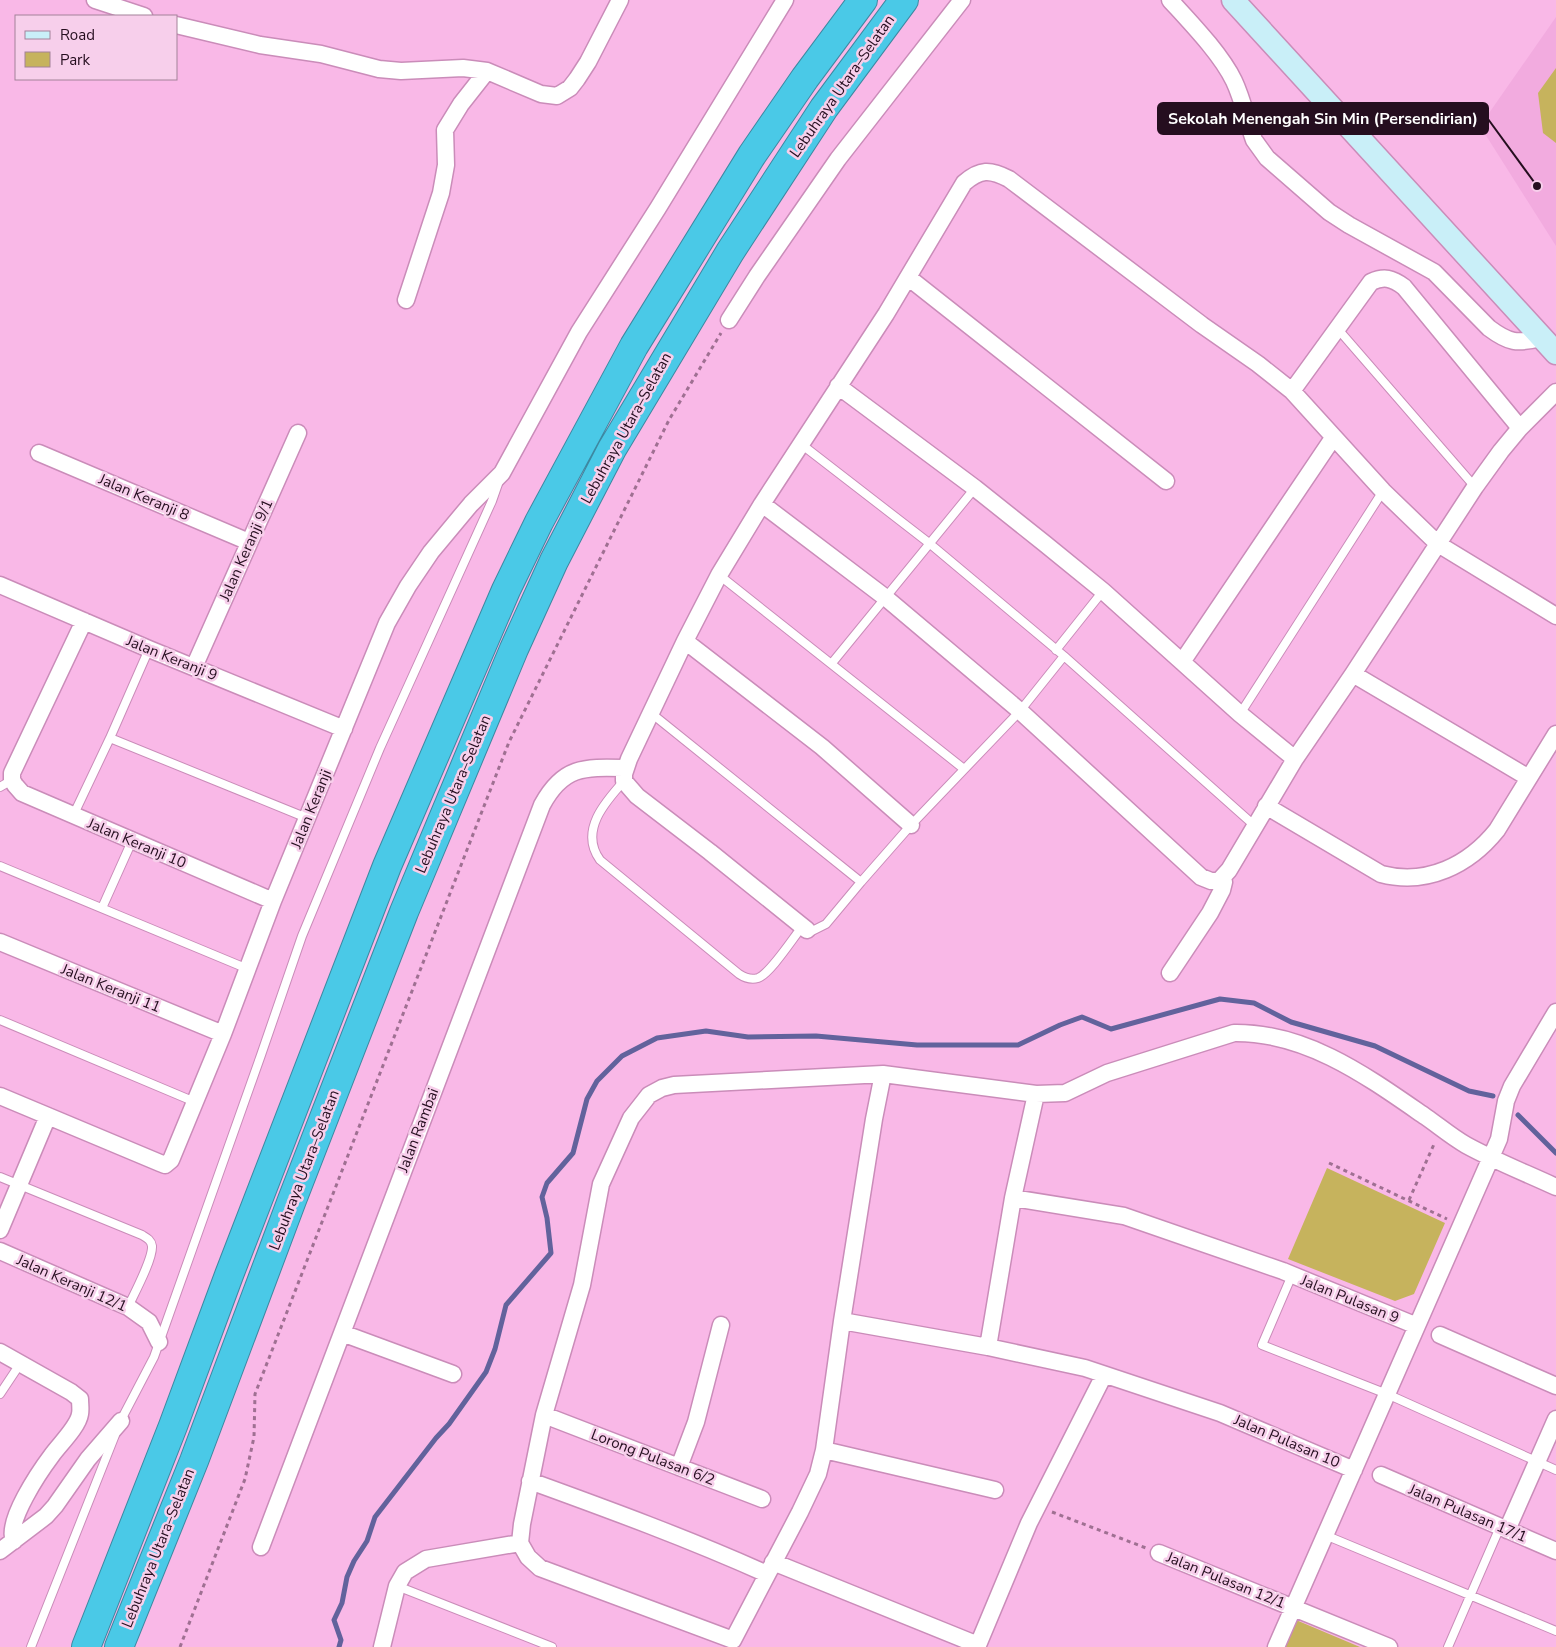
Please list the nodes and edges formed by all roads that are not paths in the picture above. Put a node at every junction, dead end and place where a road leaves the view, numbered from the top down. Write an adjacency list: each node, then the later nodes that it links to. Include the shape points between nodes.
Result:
1 (95, 0): 9 (street)
2 (620, 0): 11 (street, via 588,62 564,93 557,96 541,94)
3 (785, 0): 25 (street, Jalan Keranji, via 579,332)
4 (863, 0): 132 (highway, Lebuhraya Utara–Selatan, via 752,155 644,329 574,455 506,590 387,866)
5 (904, 0): 133 (highway, Lebuhraya Utara–Selatan, via 824,108 730,252 621,434 554,561 404,912 194,1461)
6 (962, 0): 14 (street, via 838,160)
7 (1170, 0): 16 (street, via 1227,68 1254,140 1274,164 1329,212 1434,272 1498,334 1516,342)
8 (1233, 0): 16 (main road)
9 (141, 15)
10 (178, 25): 11 (street, via 260,45 321,54 378,69 463,68)
11 (487, 71): 13 (street, via 460,104 445,130 446,165 441,193)
12 (909, 278): 17 (street); 18 (street, via 964,184 980,172 1000,174); 26 (street)
13 (406, 300)
14 (729, 320)
15 (1336, 328): 18 (street); 20 (street, via 1370,282 1387,277 1396,281); 27 (lane)
16 (1548, 345)
17 (838, 386): 23 (street); 28 (street)
18 (1292, 391): 22 (street)
19 (1556, 392): 20 (street)
20 (1520, 428): 27 (street)
21 (298, 433): 31 (street, Jalan Keranji 9/1)
22 (1333, 438): 29 (street); 44 (street)
23 (800, 444): 30 (street); 32 (lane)
24 (39, 453): 31 (street, Jalan Keranji 8)
25 (502, 473): 51 (street, Jalan Keranji, via 431,552 408,586 387,623); 96 (lane, via 380,748 302,936)
26 (1166, 481)
27 (1475, 487): 33 (street)
28 (975, 488): 32 (lane); 36 (street)
29 (1383, 491): 33 (street); 50 (lane)
30 (762, 504): 34 (street); 37 (street)
31 (249, 542): 46 (street, Jalan Keranji 9/1)
32 (929, 543): 37 (lane); 42 (lane)
33 (1438, 544): 38 (street); 47 (street)
34 (719, 575): 40 (street); 45 (lane)
35 (0, 585): 39 (street, Jalan Keranji 9)
36 (1103, 591): 42 (lane); 44 (street)
37 (886, 598): 45 (lane); 48 (street)
38 (1556, 616)
39 (84, 621): 41 (street, Jalan Keranji 9); 58 (street)
40 (685, 641): 49 (street); 62 (street, via 822,747)
41 (149, 649): 46 (street, Jalan Keranji 9); 53 (lane)
42 (1056, 650): 43 (lane)
43 (1064, 656): 48 (lane); 63 (lane)
44 (1182, 662): 50 (street)
45 (832, 663): 55 (lane)
46 (194, 667): 51 (street, Jalan Keranji 9)
47 (1353, 674): 54 (street); 57 (street)
48 (1020, 711): 55 (lane); 66 (street, via 1202,877)
49 (651, 712): 56 (street); 67 (lane)
50 (1240, 714): 54 (street)
51 (344, 729): 61 (street, Jalan Keranji)
52 (1556, 734): 57 (street)
53 (110, 738): 60 (lane); 61 (lane)
54 (1295, 759): 59 (street)
55 (964, 769): 62 (lane)
56 (625, 775): 70 (street, via 637,796); 70 (lane, via 601,809 594,826 592,844 600,860 745,978 755,979 765,974); 94 (street, Jalan Rambai, via 599,768 568,774 553,787 542,805)
57 (1529, 778): 59 (street, via 1497,830 1478,851 1444,871 1410,878 1396,878 1374,871)
58 (8, 780): 60 (street, Jalan Keranji 10, via 22,793)
59 (1266, 806): 63 (street)
60 (74, 816): 64 (street, Jalan Keranji 10)
61 (307, 818): 68 (street, Jalan Keranji)
62 (911, 825): 67 (lane)
63 (1255, 826): 66 (street, via 1230,870)
64 (132, 842): 68 (street, Jalan Keranji 10); 69 (lane)
65 (0, 866): 69 (lane)
66 (1218, 881): 73 (street, via 1224,882 1216,903)
67 (860, 882): 70 (lane, via 826,924 812,931)
68 (273, 901): 72 (street, Jalan Keranji)
69 (102, 908): 72 (lane)
70 (804, 928)
71 (0, 942): 76 (street, Jalan Keranji 11)
72 (248, 969): 76 (street, Jalan Keranji)
73 (1170, 973)
74 (1556, 1012): 82 (street, via 1512,1086 1499,1139)
75 (0, 1020): 80 (lane)
76 (223, 1034): 80 (street, Jalan Keranji)
77 (883, 1074): 78 (street); 91 (street); 105 (street, via 674,1085 649,1095 631,1118 601,1184 582,1284)
78 (1036, 1094): 82 (street, via 1065,1092 1108,1073 1234,1033 1256,1033 1304,1046 1340,1061); 86 (street)
79 (0, 1096): 81 (street)
80 (195, 1102): 81 (street, Jalan Keranji, via 171,1160 165,1164)
81 (48, 1116): 84 (street)
82 (1491, 1157): 85 (street); 93 (street)
83 (0, 1177): 84 (lane)
84 (19, 1184): 87 (street); 90 (lane, via 150,1240 149,1260)
85 (1556, 1187)
86 (1013, 1198): 89 (street, Jalan Pulasan 9, via 1124,1216); 97 (street)
87 (0, 1230)
88 (0, 1251): 90 (street, Jalan Keranji 12/1)
89 (1287, 1273): 93 (street, Jalan Pulasan 9); 104 (lane, via 1262,1345)
90 (128, 1307): 96 (street, Jalan Keranji 12/1, via 149,1322)
91 (842, 1321): 97 (street, Jalan Pulasan 10); 108 (street)
92 (721, 1325): 110 (street, via 696,1422)
93 (1417, 1326): 104 (street)
94 (342, 1334): 100 (street); 121 (street, Jalan Rambai)
95 (1440, 1335): 102 (street)
96 (159, 1342): 107 (lane)
97 (988, 1347): 101 (street, Jalan Pulasan 10)
98 (0, 1352): 99 (street)
99 (20, 1364): 103 (lane); 119 (street, via 80,1399 80,1415 18,1510 12,1533)
100 (452, 1374)
101 (1104, 1375): 111 (street, Jalan Pulasan 10, via 1220,1413); 130 (street, via 1037,1507)
102 (1556, 1386)
103 (0, 1394)
104 (1387, 1394): 109 (lane); 111 (street)
105 (544, 1415): 110 (street, Lorong Pulasan 6/2); 114 (street)
106 (1556, 1419): 109 (street)
107 (121, 1420): 119 (street, via 50,1511); 131 (lane)
108 (824, 1450): 115 (street); 125 (street, via 818,1474)
109 (1537, 1462): 112 (lane); 117 (street)
110 (679, 1467): 116 (street, Lorong Pulasan 6/2)
111 (1354, 1470): 118 (street)
112 (1556, 1470)
113 (1380, 1475): 117 (street, Jalan Pulasan 17/1)
114 (530, 1481): 120 (street); 125 (street, via 726,1556)
115 (995, 1490)
116 (762, 1499)
117 (1503, 1528): 123 (street, Jalan Pulasan 17/1); 127 (lane)
118 (1326, 1535): 127 (lane); 128 (street)
119 (14, 1541): 122 (street)
120 (520, 1543): 125 (street, via 540,1568 733,1640); 126 (street, via 426,1559 405,1572)
121 (261, 1547)
122 (0, 1551)
123 (1556, 1551)
124 (1159, 1553): 128 (street, Jalan Pulasan 12/1)
125 (770, 1568): 130 (street)
126 (397, 1586): 134 (street); 135 (lane)
127 (1470, 1595): 129 (lane); 138 (lane)
128 (1294, 1607): 136 (street); 137 (street, Jalan Pulasan 12/1)
129 (1556, 1632)
130 (980, 1646)
131 (31, 1647)
132 (86, 1647)
133 (118, 1647)
134 (382, 1647)
135 (552, 1647)
136 (1276, 1647)
137 (1389, 1647)
138 (1448, 1647)

